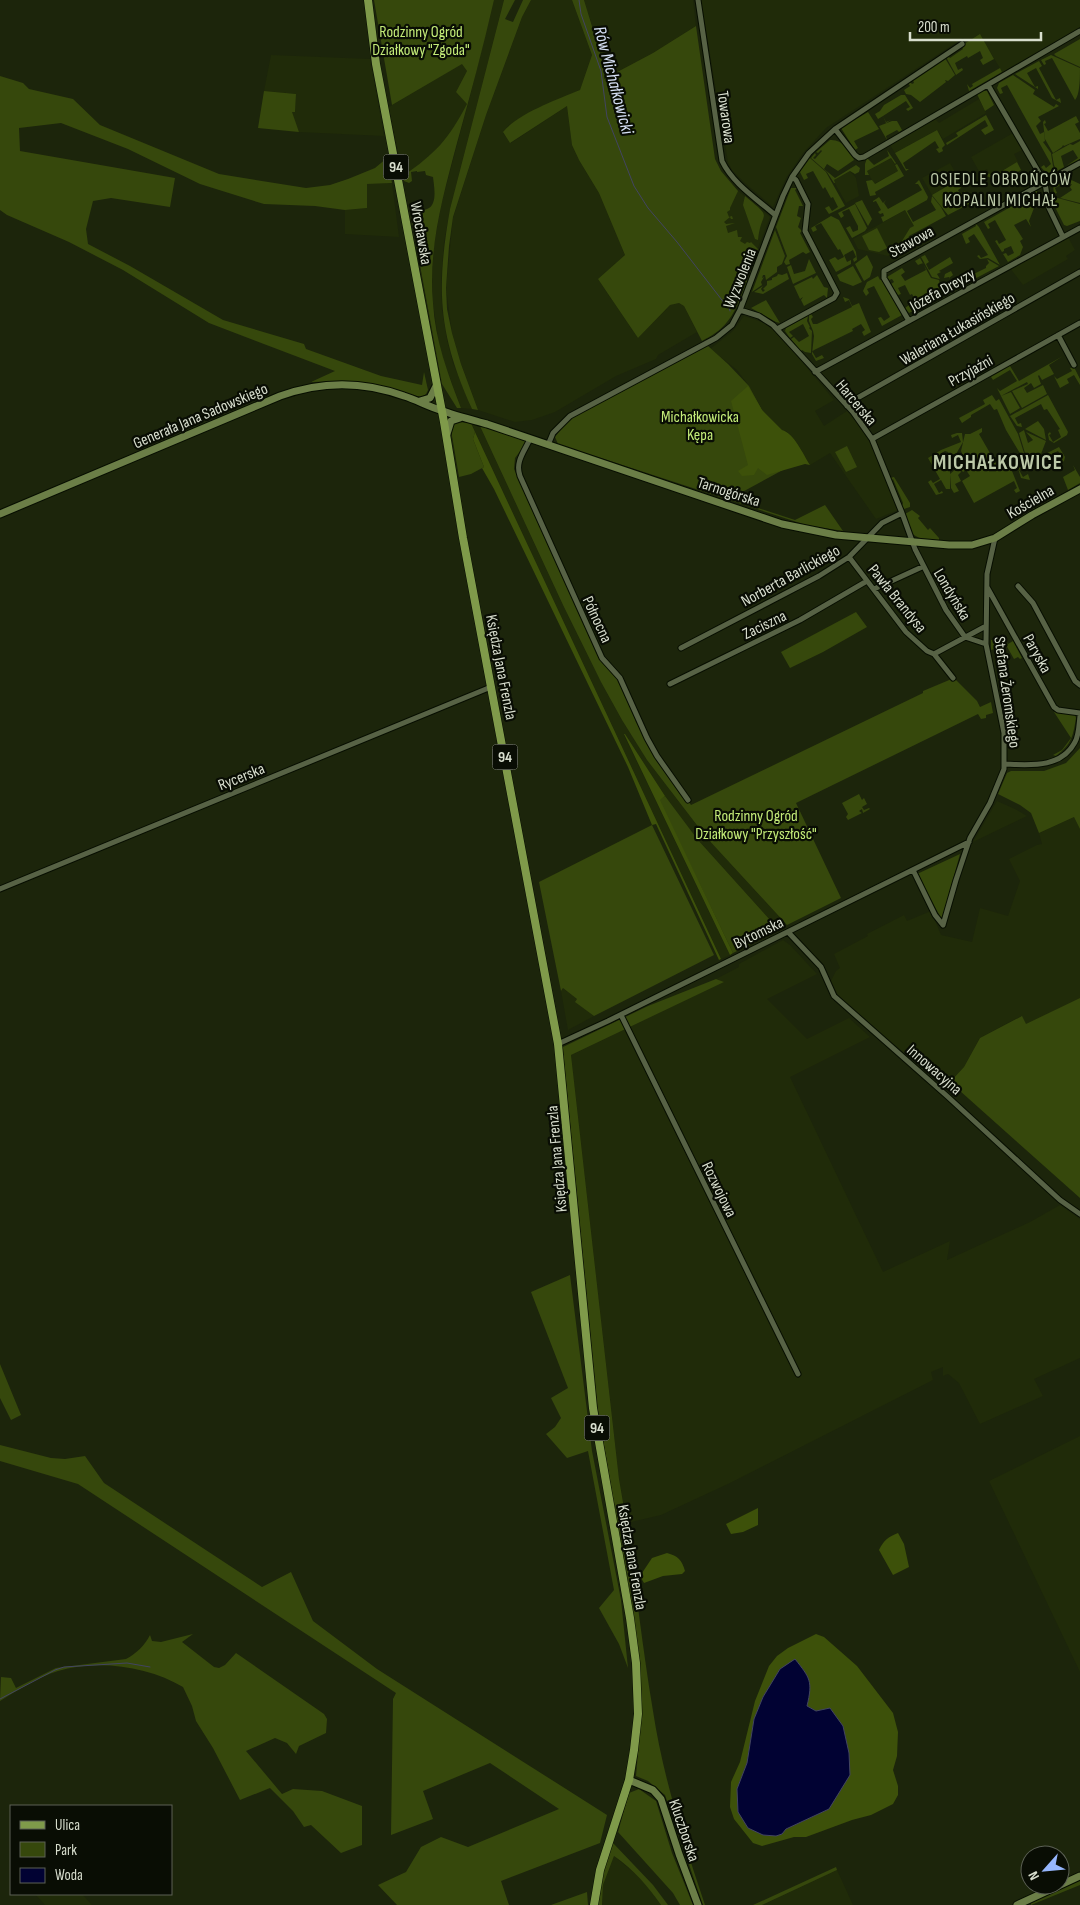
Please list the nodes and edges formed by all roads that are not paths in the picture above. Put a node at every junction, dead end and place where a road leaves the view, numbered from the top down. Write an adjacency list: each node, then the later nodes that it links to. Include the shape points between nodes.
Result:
1 (368, 0): 21 (main road, Wrocławska / 94, via 376,64)
2 (698, 0): 10 (street, Towarowa, via 722,160 736,182)
3 (1080, 31): 5 (street)
4 (962, 44): 6 (street, Wyzwolenia)
5 (988, 85): 6 (street, via 862,158 855,155); 9 (street)
6 (835, 129): 8 (street, Wyzwolenia, via 813,148)
7 (1080, 163): 9 (street, Stawowa)
8 (792, 177): 10 (street, Wyzwolenia); 17 (street, via 808,204 805,231 837,293 834,298)
9 (1045, 183): 12 (street, via 1050,208); 15 (street, Stawowa, via 883,273)
10 (775, 215): 14 (street, Wyzwolenia)
11 (1080, 228): 12 (street, Józefa Dreyzy)
12 (1063, 237): 15 (street, Józefa Dreyzy)
13 (1080, 272): 23 (street, Waleriana Łukasińskiego)
14 (740, 310): 17 (street, Harcerska, via 759,316); 29 (street, Wyzwolenia, via 732,325 716,338 570,416 553,433)
15 (909, 321): 20 (street, Józefa Dreyzy)
16 (1080, 323): 18 (street, Przyjaźni)
17 (777, 329): 20 (street, Harcerska)
18 (1058, 335): 19 (street); 28 (street, Przyjaźni)
19 (1074, 365)
20 (815, 372): 23 (street, Harcerska)
21 (436, 386): 22 (street, via 430,398); 24 (main road, Wrocławska / 94)
22 (417, 401): 24 (street, Generała Jana Sadowskiego); 32 (street, Generała Jana Sadowskiego, via 355,384 296,390)
23 (847, 406): 28 (street, Harcerska)
24 (441, 411): 25 (street, Tarnogórska); 26 (main road, Księdza Jana Frenzla / 94)
25 (463, 417): 26 (street, via 451,421); 27 (street, Tarnogórska)
26 (447, 439): 50 (main road, Księdza Jana Frenzla / 94)
27 (530, 439): 29 (street, Tarnogórska); 55 (street, Północna, via 519,460 520,476 602,658 620,678 647,738)
28 (872, 439): 31 (street, Harcerska)
29 (548, 445): 33 (street, Tarnogórska, via 782,524 813,532)
30 (1080, 489): 34 (street, Kościelna)
31 (902, 513): 33 (street, Norberta Barlickiego, via 882,523); 35 (street, Harcerska)
32 (0, 514)
33 (868, 538): 35 (street, Tarnogórska); 36 (street, Norberta Barlickiego)
34 (994, 538): 35 (street, Tarnogórska, via 964,546); 40 (street, Stefana Żeromskiego)
35 (912, 542): 37 (street, Londyńska)
36 (849, 557): 38 (street, Pawła Brandysa); 45 (street, Norberta Barlickiego, via 787,594)
37 (922, 567): 41 (street); 43 (street, Londyńska, via 952,621)
38 (867, 581): 41 (street, Pawła Brandysa); 48 (street, Zaciszna, via 800,620)
39 (1018, 586): 49 (street, via 1033,603 1074,680)
40 (987, 587): 42 (street, Stefana Żeromskiego); 51 (street, Paryska, via 1054,707)
41 (874, 589): 46 (street, Pawła Brandysa, via 906,632)
42 (986, 626): 43 (street); 44 (street, Stefana Żeromskiego)
43 (965, 637): 44 (street, Londyńska); 46 (street)
44 (986, 644): 54 (street, Stefana Żeromskiego, via 1004,733)
45 (682, 648)
46 (934, 654): 47 (street, Pawła Brandysa)
47 (953, 678)
48 (670, 684)
49 (1080, 685)
50 (491, 686): 58 (street, Rycerska); 61 (main road, Księdza Jana Frenzla / 94)
51 (1080, 714): 52 (street)
52 (1074, 744): 53 (street); 54 (street, via 1049,763)
53 (1080, 748)
54 (1004, 764): 56 (street, Stefana Żeromskiego, via 997,787)
55 (688, 800)
56 (969, 842): 57 (street, Bytomska); 57 (street, Stefana Żeromskiego, via 943,925)
57 (913, 870): 59 (street, Bytomska)
58 (0, 889)
59 (788, 932): 60 (street, Bytomska); 62 (street, Innowacyjna, via 822,967 834,996 1060,1200)
60 (621, 1015): 61 (street, Bytomska); 63 (street, Rozwojowa)
61 (558, 1044): 64 (main road, Księdza Jana Frenzla / 94, via 593,1408 636,1663 638,1714)
62 (1080, 1214)
63 (798, 1374)
64 (628, 1780): 66 (main road, Księdza Jana Frenzla / 94, via 606,1850); 67 (street, Kluczborska, via 653,1790 662,1799)
65 (1080, 1876): 68 (street)
66 (594, 1905)
67 (698, 1905)
68 (1017, 1905)

